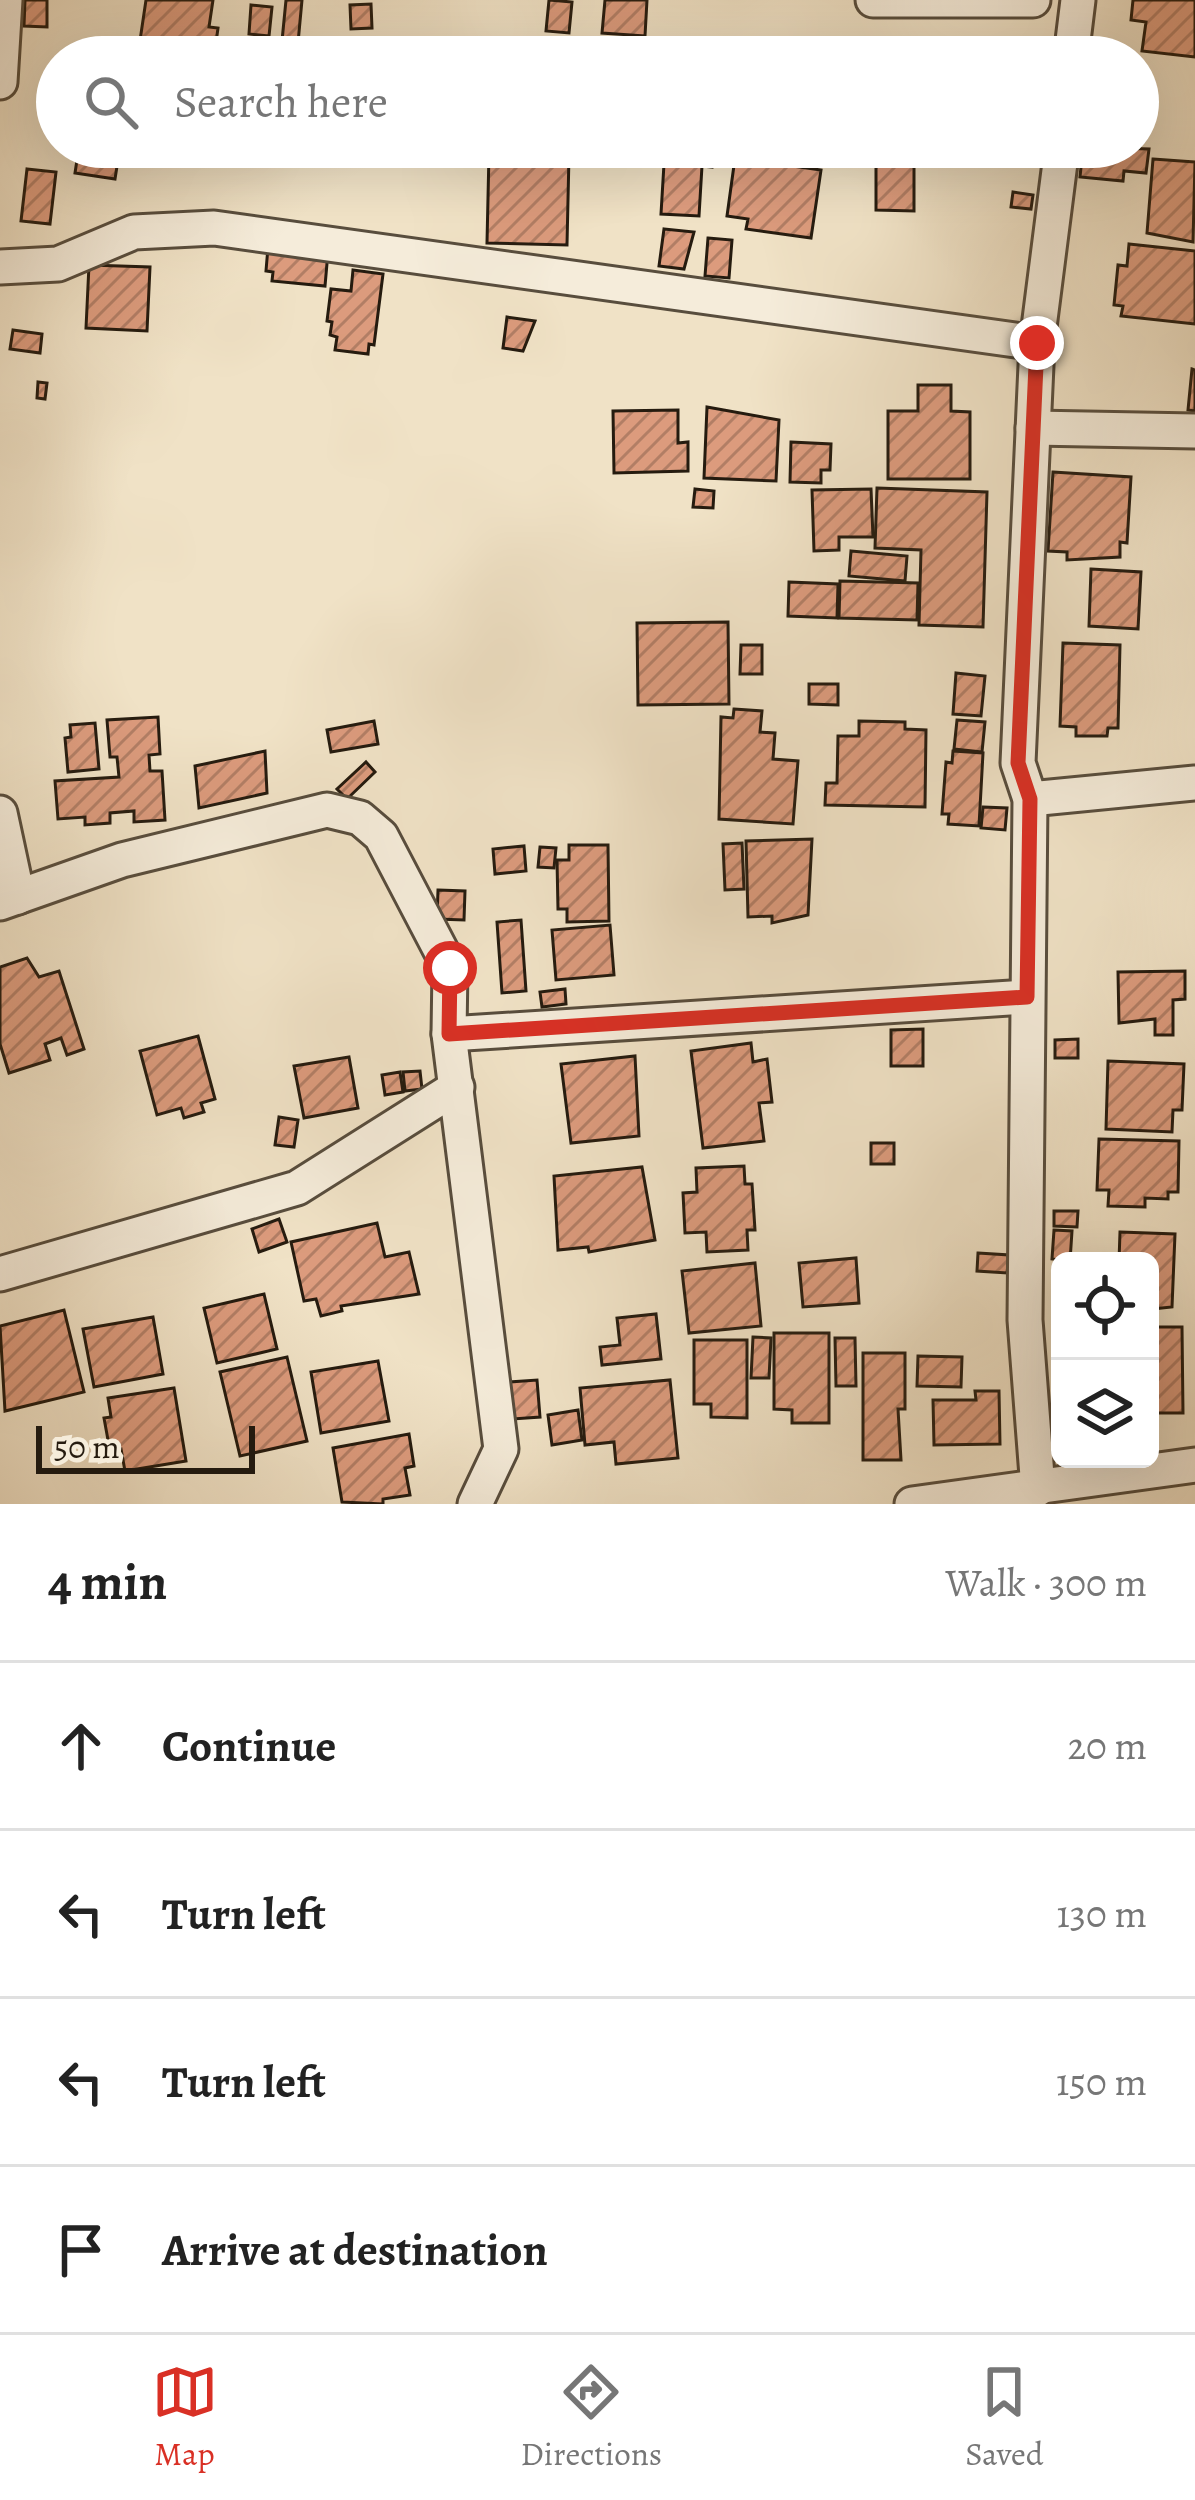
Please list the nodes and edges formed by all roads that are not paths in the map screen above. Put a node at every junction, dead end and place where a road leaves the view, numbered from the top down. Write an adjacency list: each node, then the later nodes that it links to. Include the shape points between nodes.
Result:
1 (4, 0): 6 (street)
2 (873, 0): 3 (street)
3 (1033, 0)
4 (1078, 0): 5 (street)
5 (1074, 36)
6 (0, 82)
7 (1058, 168): 9 (street)
8 (0, 267): 9 (street, via 58,264 134,232 214,228)
9 (1037, 343): 10 (street)
10 (1033, 428): 11 (street); 13 (street, via 1018,763)
11 (1195, 431)
12 (1195, 783): 13 (street)
13 (1030, 799): 16 (street)
14 (0, 813): 15 (street)
15 (9, 900): 17 (street, via 122,860 327,810 360,818 380,836 450,968)
16 (1027, 997): 17 (street); 21 (street, via 1025,1320)
17 (449, 1034): 18 (street)
18 (457, 1087): 19 (street, via 297,1188); 22 (street, via 500,1448)
19 (0, 1274)
20 (1195, 1465): 21 (street)
21 (1038, 1489): 23 (street)
22 (475, 1504)
23 (912, 1504)

